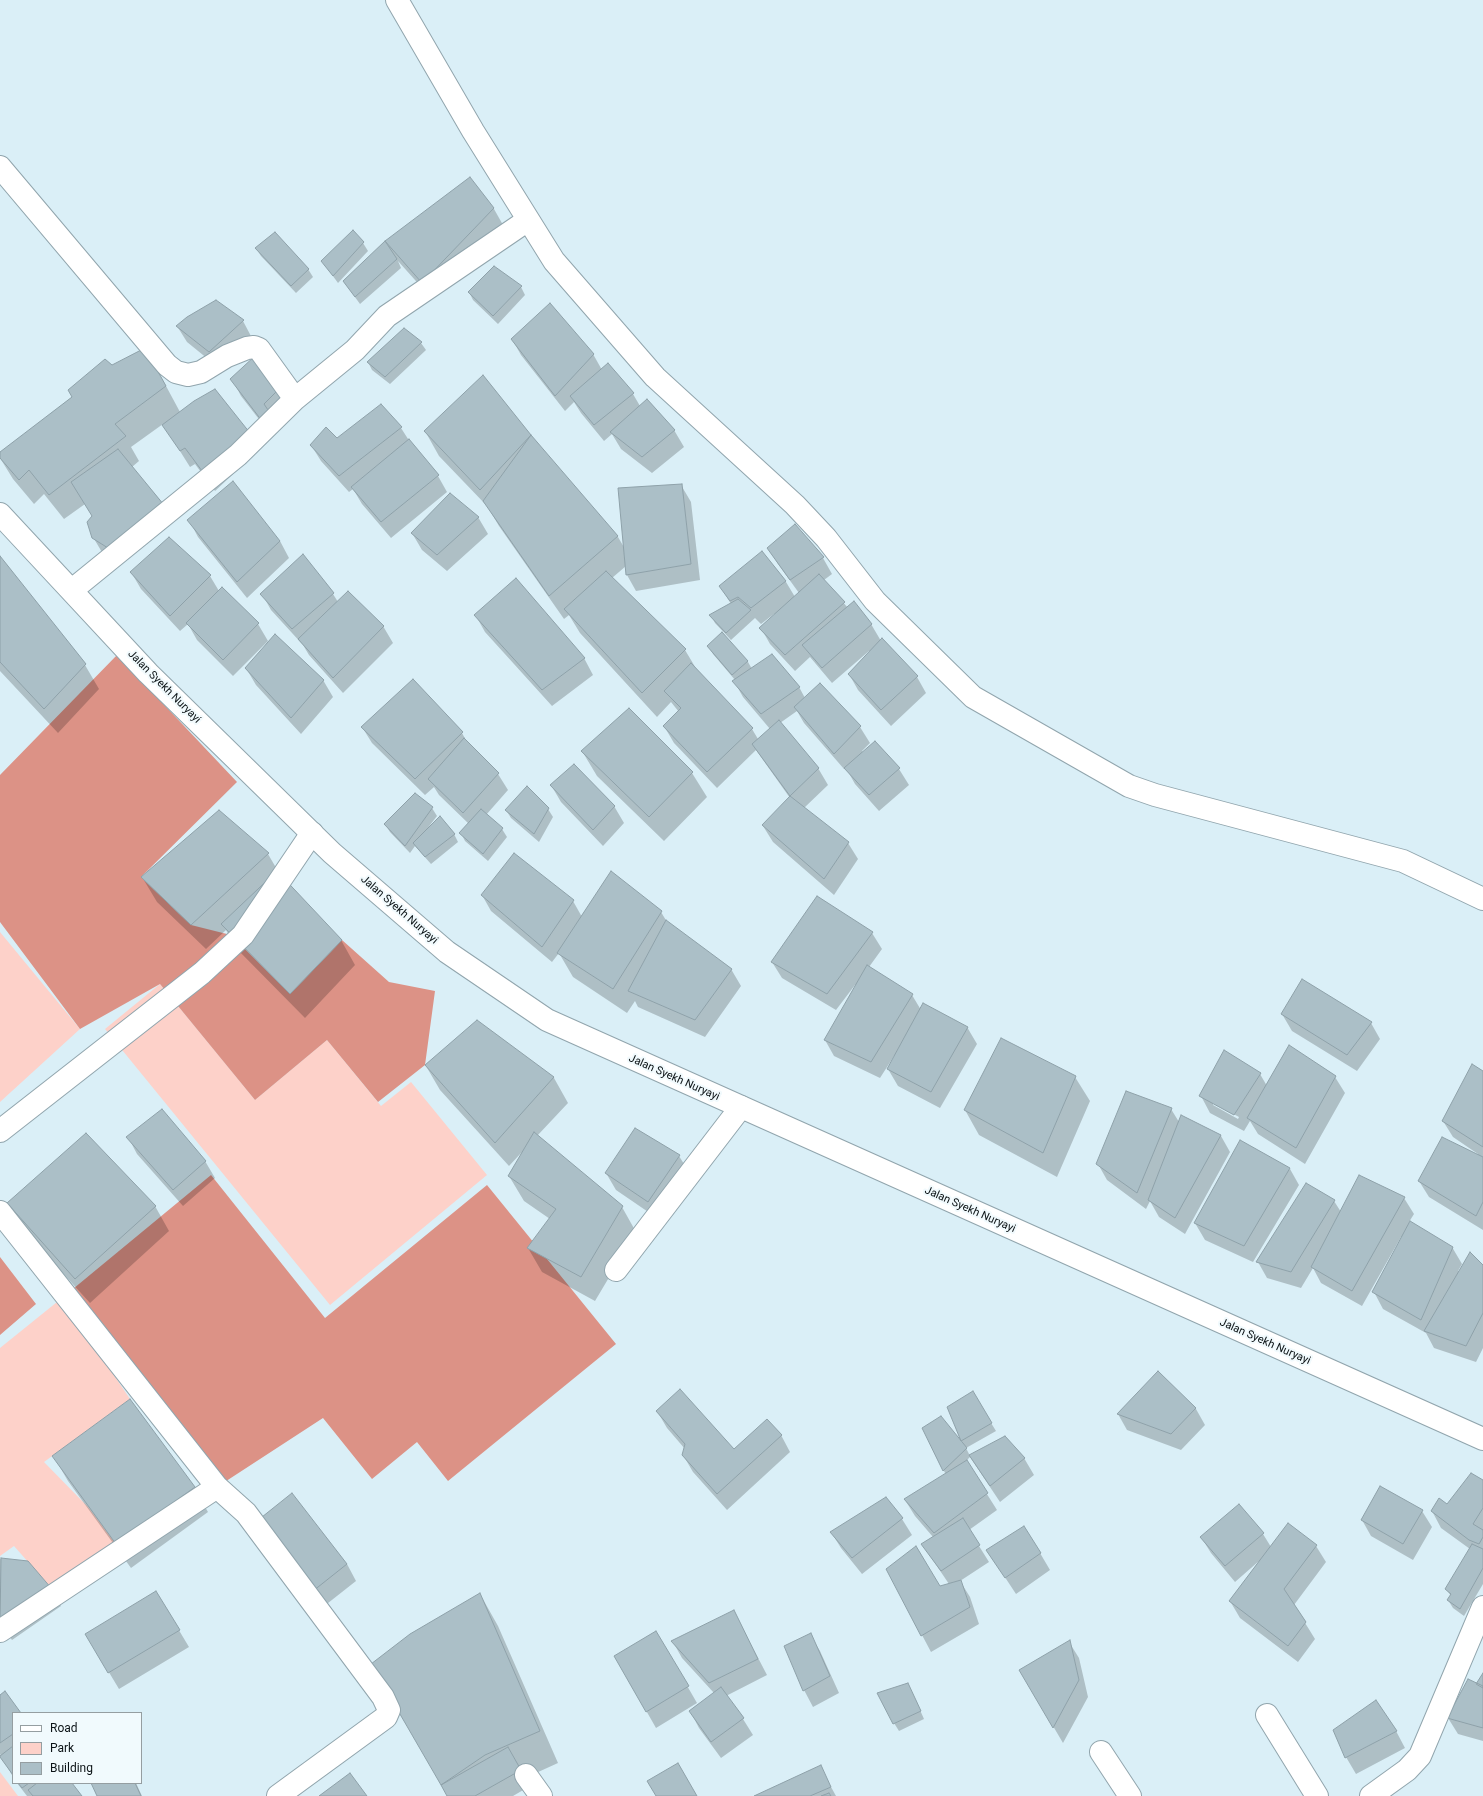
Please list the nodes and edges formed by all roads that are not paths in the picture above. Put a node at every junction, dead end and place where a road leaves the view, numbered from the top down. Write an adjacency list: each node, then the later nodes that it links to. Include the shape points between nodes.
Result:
1 (397, 0): 3 (street, via 472,131)
2 (0, 167): 4 (street, via 167,365 176,372 188,375 202,372 227,356 254,347 259,349)
3 (518, 227): 4 (street, via 387,316 355,350); 8 (street, via 554,260 655,377 795,505 826,538 876,601 973,697 1129,786 1403,861)
4 (295, 399): 6 (street, via 238,455)
5 (0, 514): 6 (street, Jalan Syekh Nuryayi)
6 (72, 590): 7 (street, Jalan Syekh Nuryayi, via 148,673)
7 (312, 833): 9 (street, Jalan Syekh Nuryayi, via 447,952 547,1020); 10 (street, via 243,935 202,973)
8 (1483, 899)
9 (741, 1107): 12 (street); 13 (street, Jalan Syekh Nuryayi)
10 (0, 1131)
11 (0, 1212): 14 (street)
12 (616, 1270)
13 (1483, 1439)
14 (217, 1487): 16 (street); 20 (street, via 246,1513 383,1697 389,1710 386,1718)
15 (1481, 1619): 24 (street, via 1420,1756 1407,1770)
16 (0, 1631)
17 (1267, 1715): 23 (street)
18 (1101, 1752): 22 (street)
19 (526, 1775): 21 (street)
20 (278, 1796)
21 (541, 1796)
22 (1130, 1796)
23 (1317, 1796)
24 (1371, 1796)

